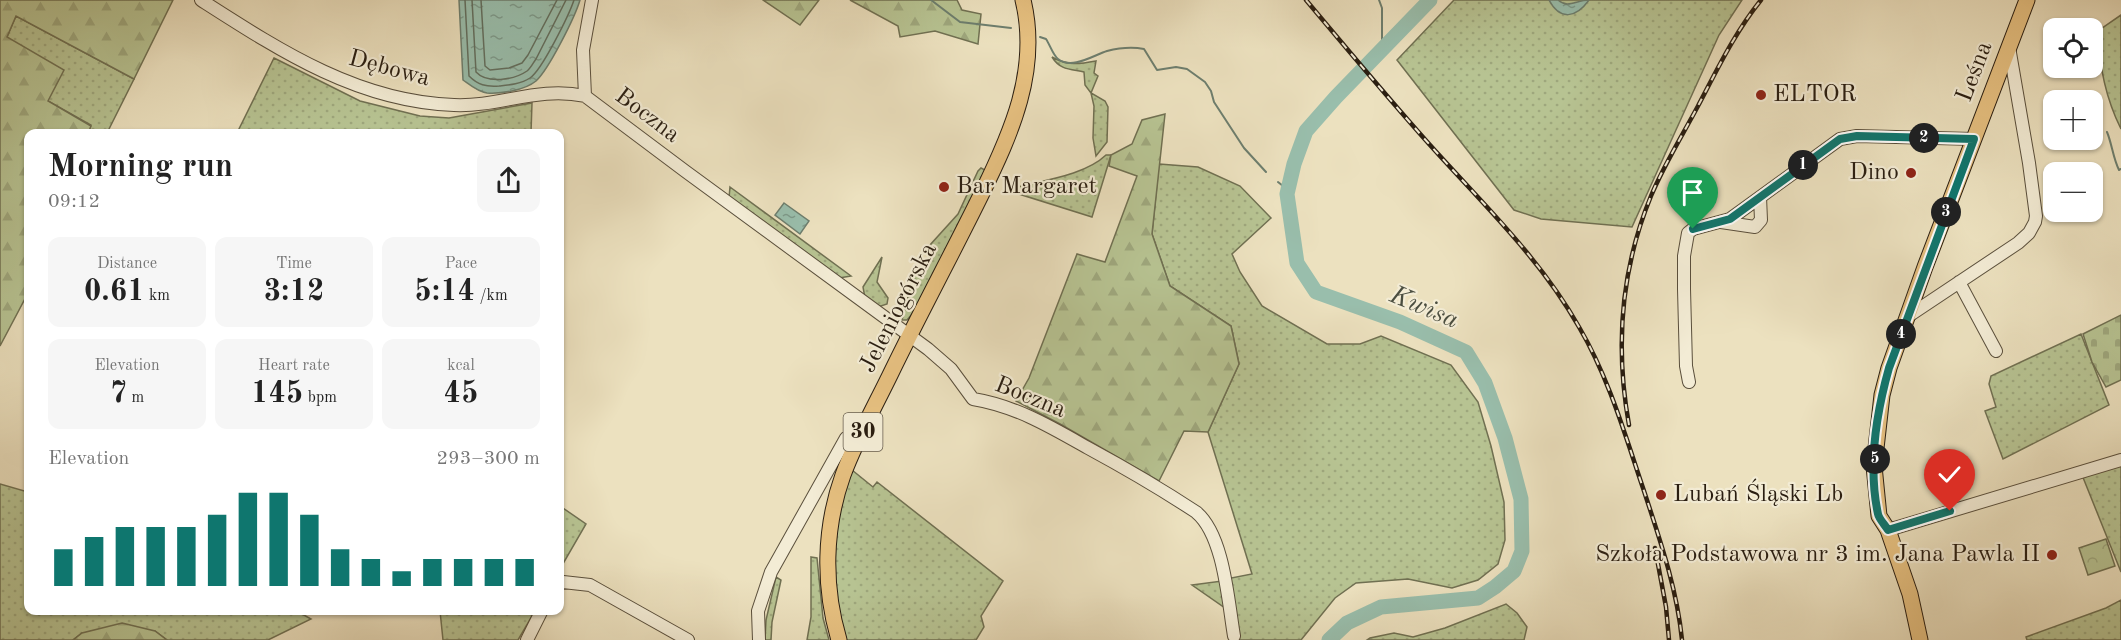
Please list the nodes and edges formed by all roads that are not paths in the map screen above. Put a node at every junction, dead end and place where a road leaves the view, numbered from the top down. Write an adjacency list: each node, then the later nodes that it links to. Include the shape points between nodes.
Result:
1 (201, 0): 6 (street, Dębowa, via 332,76 390,96 456,106 547,93)
2 (592, 0): 6 (street, via 583,50)
3 (1023, 0): 12 (main road, Jeleniogórska / 30, via 1028,58 1014,120 988,182)
4 (2027, 0): 5 (main road, Leśna)
5 (2008, 47): 7 (main road, Leśna); 10 (street, via 2029,163 2035,222 2018,243)
6 (585, 96): 12 (street, Boczna)
7 (1974, 139): 8 (street, via 1840,139); 11 (main road, Leśna)
8 (1760, 197): 9 (street); 9 (street, via 1761,220 1755,227)
9 (1720, 222): 14 (street, via 1688,233 1684,289)
10 (1959, 282): 11 (street); 13 (street)
11 (1907, 317): 17 (main road, Leśna, via 1885,382 1874,466 1878,516)
12 (910, 335): 20 (street, Boczna, via 951,369 974,399 1004,405 1034,418 1202,516 1217,547); 24 (main road, Jeleniogórska / 30, via 851,456 835,501 828,577)
13 (1996, 351)
14 (1689, 382)
15 (846, 438): 23 (street, via 771,572 759,611)
16 (2121, 460): 17 (street)
17 (1888, 530): 25 (main road, Leśna, via 1910,594)
18 (564, 582): 22 (street, via 590,585)
19 (540, 615): 21 (street)
20 (1234, 636)
21 (527, 640)
22 (688, 640)
23 (759, 640)
24 (839, 640)
25 (1920, 640)

